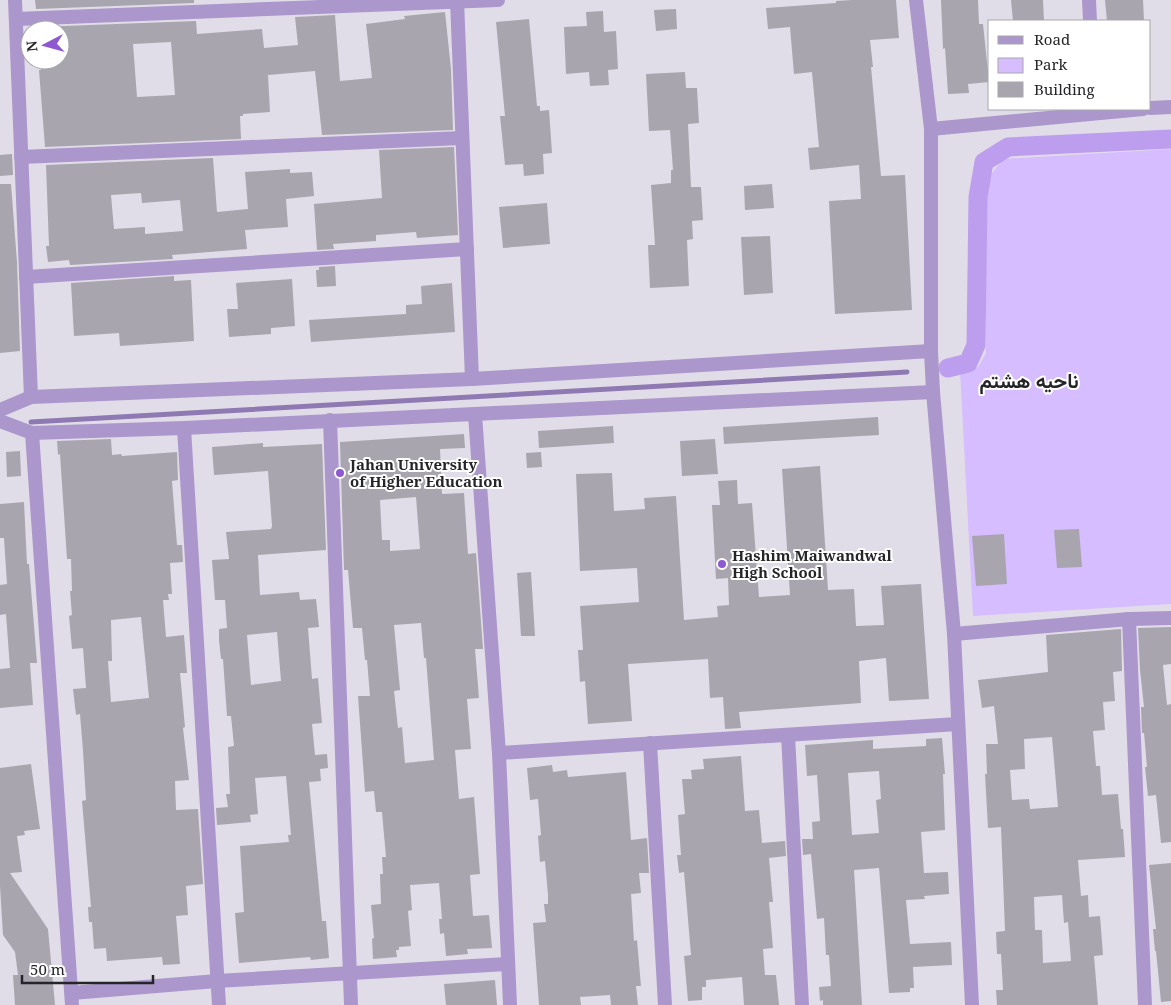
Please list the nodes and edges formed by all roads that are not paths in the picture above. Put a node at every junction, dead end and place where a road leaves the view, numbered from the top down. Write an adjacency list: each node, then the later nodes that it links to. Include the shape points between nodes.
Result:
1 (15, 0): 6 (street)
2 (498, 0): 5 (street)
3 (916, 0): 11 (street)
4 (1089, 0): 7 (street)
5 (457, 1): 6 (street); 12 (street)
6 (16, 19): 13 (street)
7 (1090, 20)
8 (1171, 107): 9 (street)
9 (1151, 108)
10 (1096, 110): 11 (street)
11 (931, 129): 16 (street)
12 (462, 138): 13 (street); 14 (street)
13 (21, 157): 15 (street)
14 (467, 249): 15 (street); 17 (street)
15 (26, 277): 19 (street)
16 (931, 351): 17 (street); 18 (street)
17 (472, 379): 19 (street)
18 (933, 392): 21 (street); 28 (street)
19 (31, 397): 20 (street)
20 (0, 410)
21 (475, 414): 22 (street); 32 (street)
22 (330, 420): 24 (street); 34 (street)
23 (0, 422): 25 (street)
24 (184, 428): 25 (street); 35 (street)
25 (32, 433): 36 (street)
26 (1171, 618): 27 (street)
27 (1129, 620): 28 (street); 43 (street)
28 (954, 634): 29 (street)
29 (958, 724): 30 (street); 42 (street)
30 (788, 734): 31 (street); 41 (street)
31 (650, 744): 32 (street); 40 (street)
32 (499, 753): 33 (street)
33 (507, 964): 34 (street); 39 (street)
34 (349, 974): 35 (street); 38 (street)
35 (218, 982): 36 (street); 37 (street)
36 (72, 999)
37 (219, 1005)
38 (351, 1005)
39 (510, 1005)
40 (665, 1005)
41 (802, 1005)
42 (972, 1005)
43 (1145, 1005)

